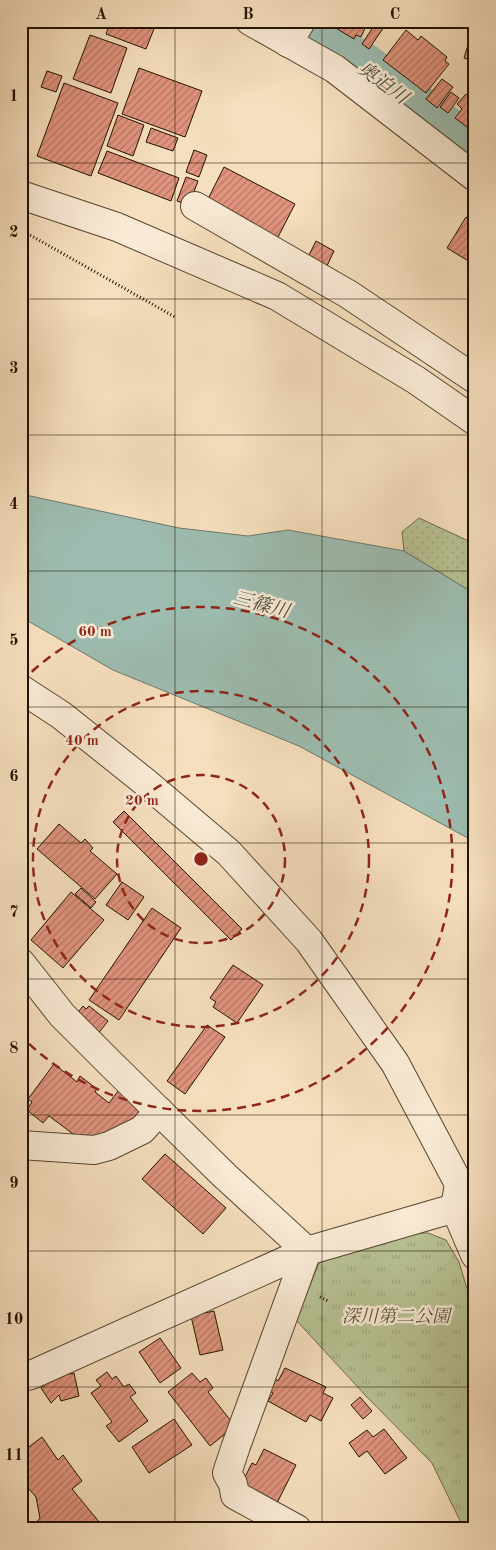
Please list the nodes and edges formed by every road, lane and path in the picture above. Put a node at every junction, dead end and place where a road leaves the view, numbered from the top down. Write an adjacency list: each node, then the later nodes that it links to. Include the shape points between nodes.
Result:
1 (250, 21): 2 (street, via 294,33 335,69)
2 (475, 177)
3 (21, 195): 8 (street, via 117,227 277,296 416,380)
4 (195, 206): 7 (street, via 348,294)
5 (21, 230): 6 (path)
6 (176, 317)
7 (475, 379)
8 (475, 421)
9 (21, 689): 13 (street, via 61,716 230,853 310,942 396,1063 459,1184)
10 (21, 963): 11 (street, via 62,1015)
11 (159, 1111): 12 (street, via 142,1130 94,1150); 14 (street)
12 (21, 1145)
13 (455, 1208): 14 (street); 15 (street)
14 (307, 1251): 16 (street); 17 (street, via 227,1473 235,1495)
15 (475, 1255)
16 (21, 1377)
17 (297, 1529)

